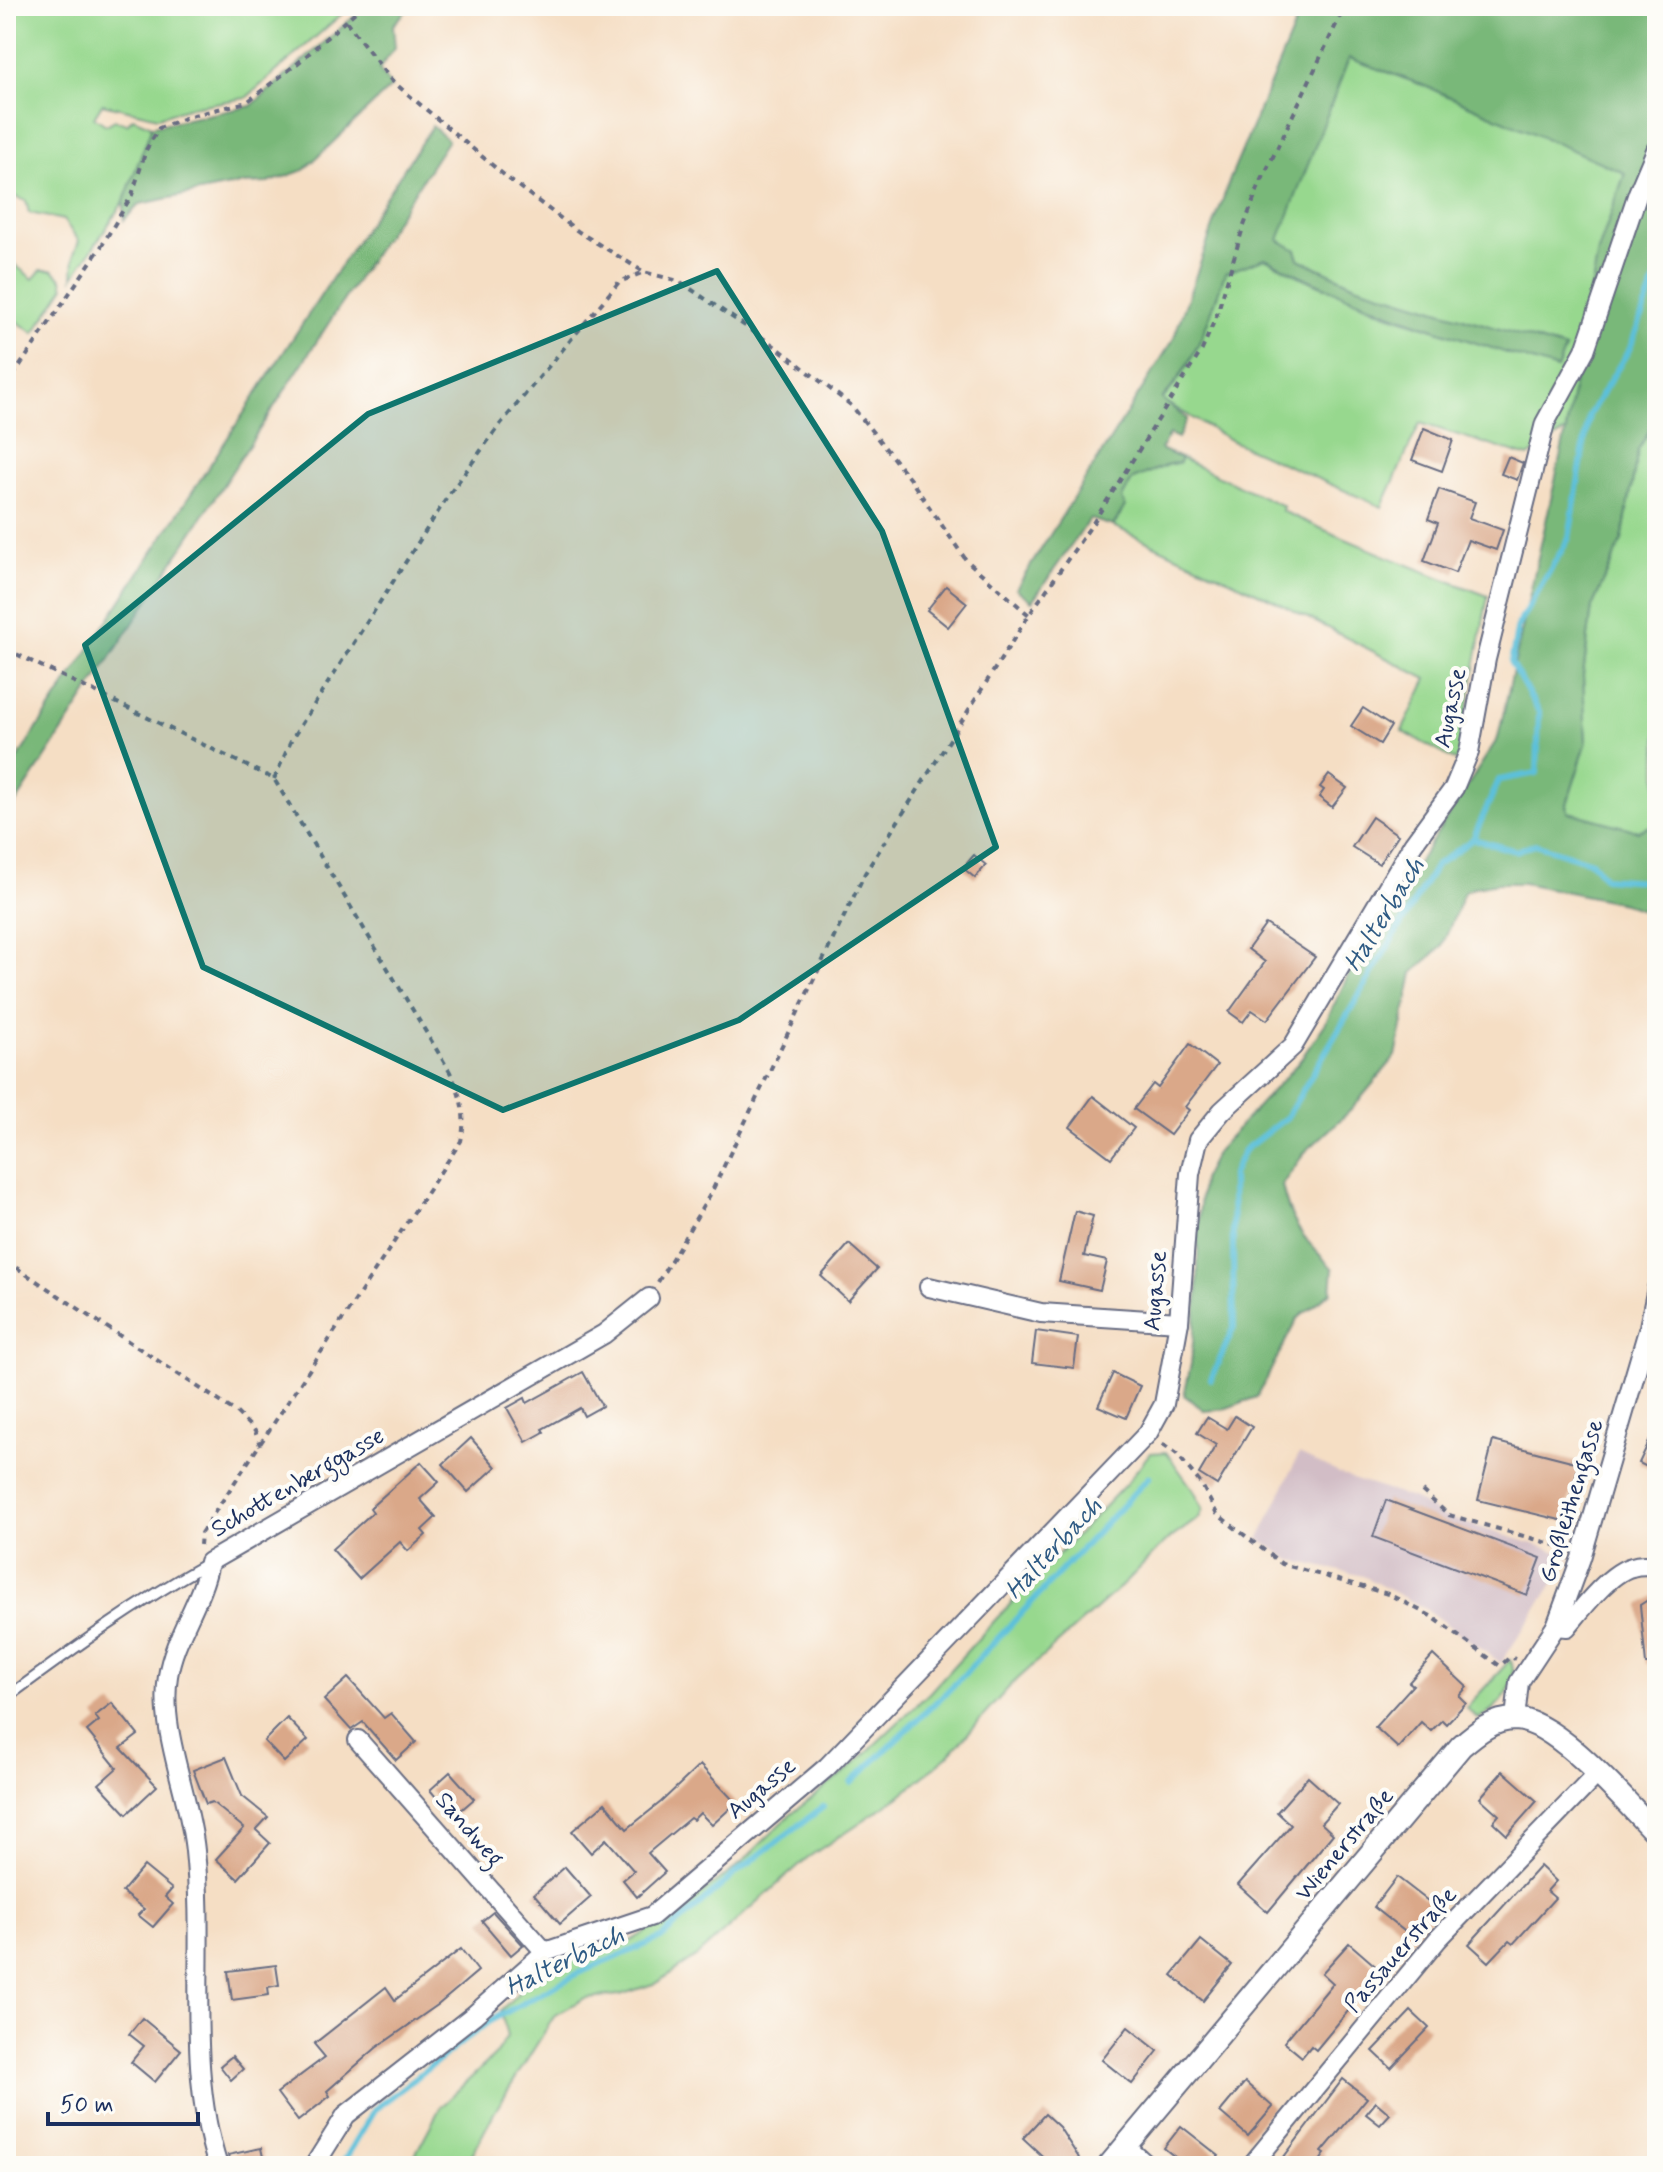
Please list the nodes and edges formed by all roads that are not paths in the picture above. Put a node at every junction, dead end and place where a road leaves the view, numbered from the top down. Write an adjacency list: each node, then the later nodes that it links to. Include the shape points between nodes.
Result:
1 (1657, 148): 5 (street, Augasse, via 1585,350 1545,423 1486,659 1469,752 1454,788 1413,844 1293,1046 1198,1140 1190,1174)
2 (929, 1287): 5 (street, via 1041,1313)
3 (1657, 1288): 8 (street, Großleithengasse, via 1581,1558)
4 (649, 1298): 6 (street, Schottenberggasse, via 604,1334)
5 (1179, 1322): 14 (street, Augasse, via 1164,1404 1148,1433 827,1767 652,1916)
6 (209, 1562): 9 (lane); 16 (street, Schottenberggasse, via 168,1676 168,1718 195,1850 199,2063)
7 (1657, 1566): 8 (street, via 1628,1567 1567,1627)
8 (1556, 1626): 10 (street, Großleithengasse, via 1519,1682)
9 (6, 1698)
10 (1515, 1719): 12 (street, via 1543,1727); 15 (street, Wienerstraße, via 1490,1725 1461,1746)
11 (358, 1740): 14 (street, Sandweg)
12 (1597, 1774): 13 (street); 20 (street, Passauerstraße, via 1438,1939)
13 (1657, 1834)
14 (545, 1952): 17 (street, Augasse, via 346,2115)
15 (1126, 2147): 18 (street, Wienerstraße); 19 (street)
16 (218, 2166)
17 (314, 2166)
18 (1109, 2166)
19 (1148, 2166)
20 (1251, 2166)

